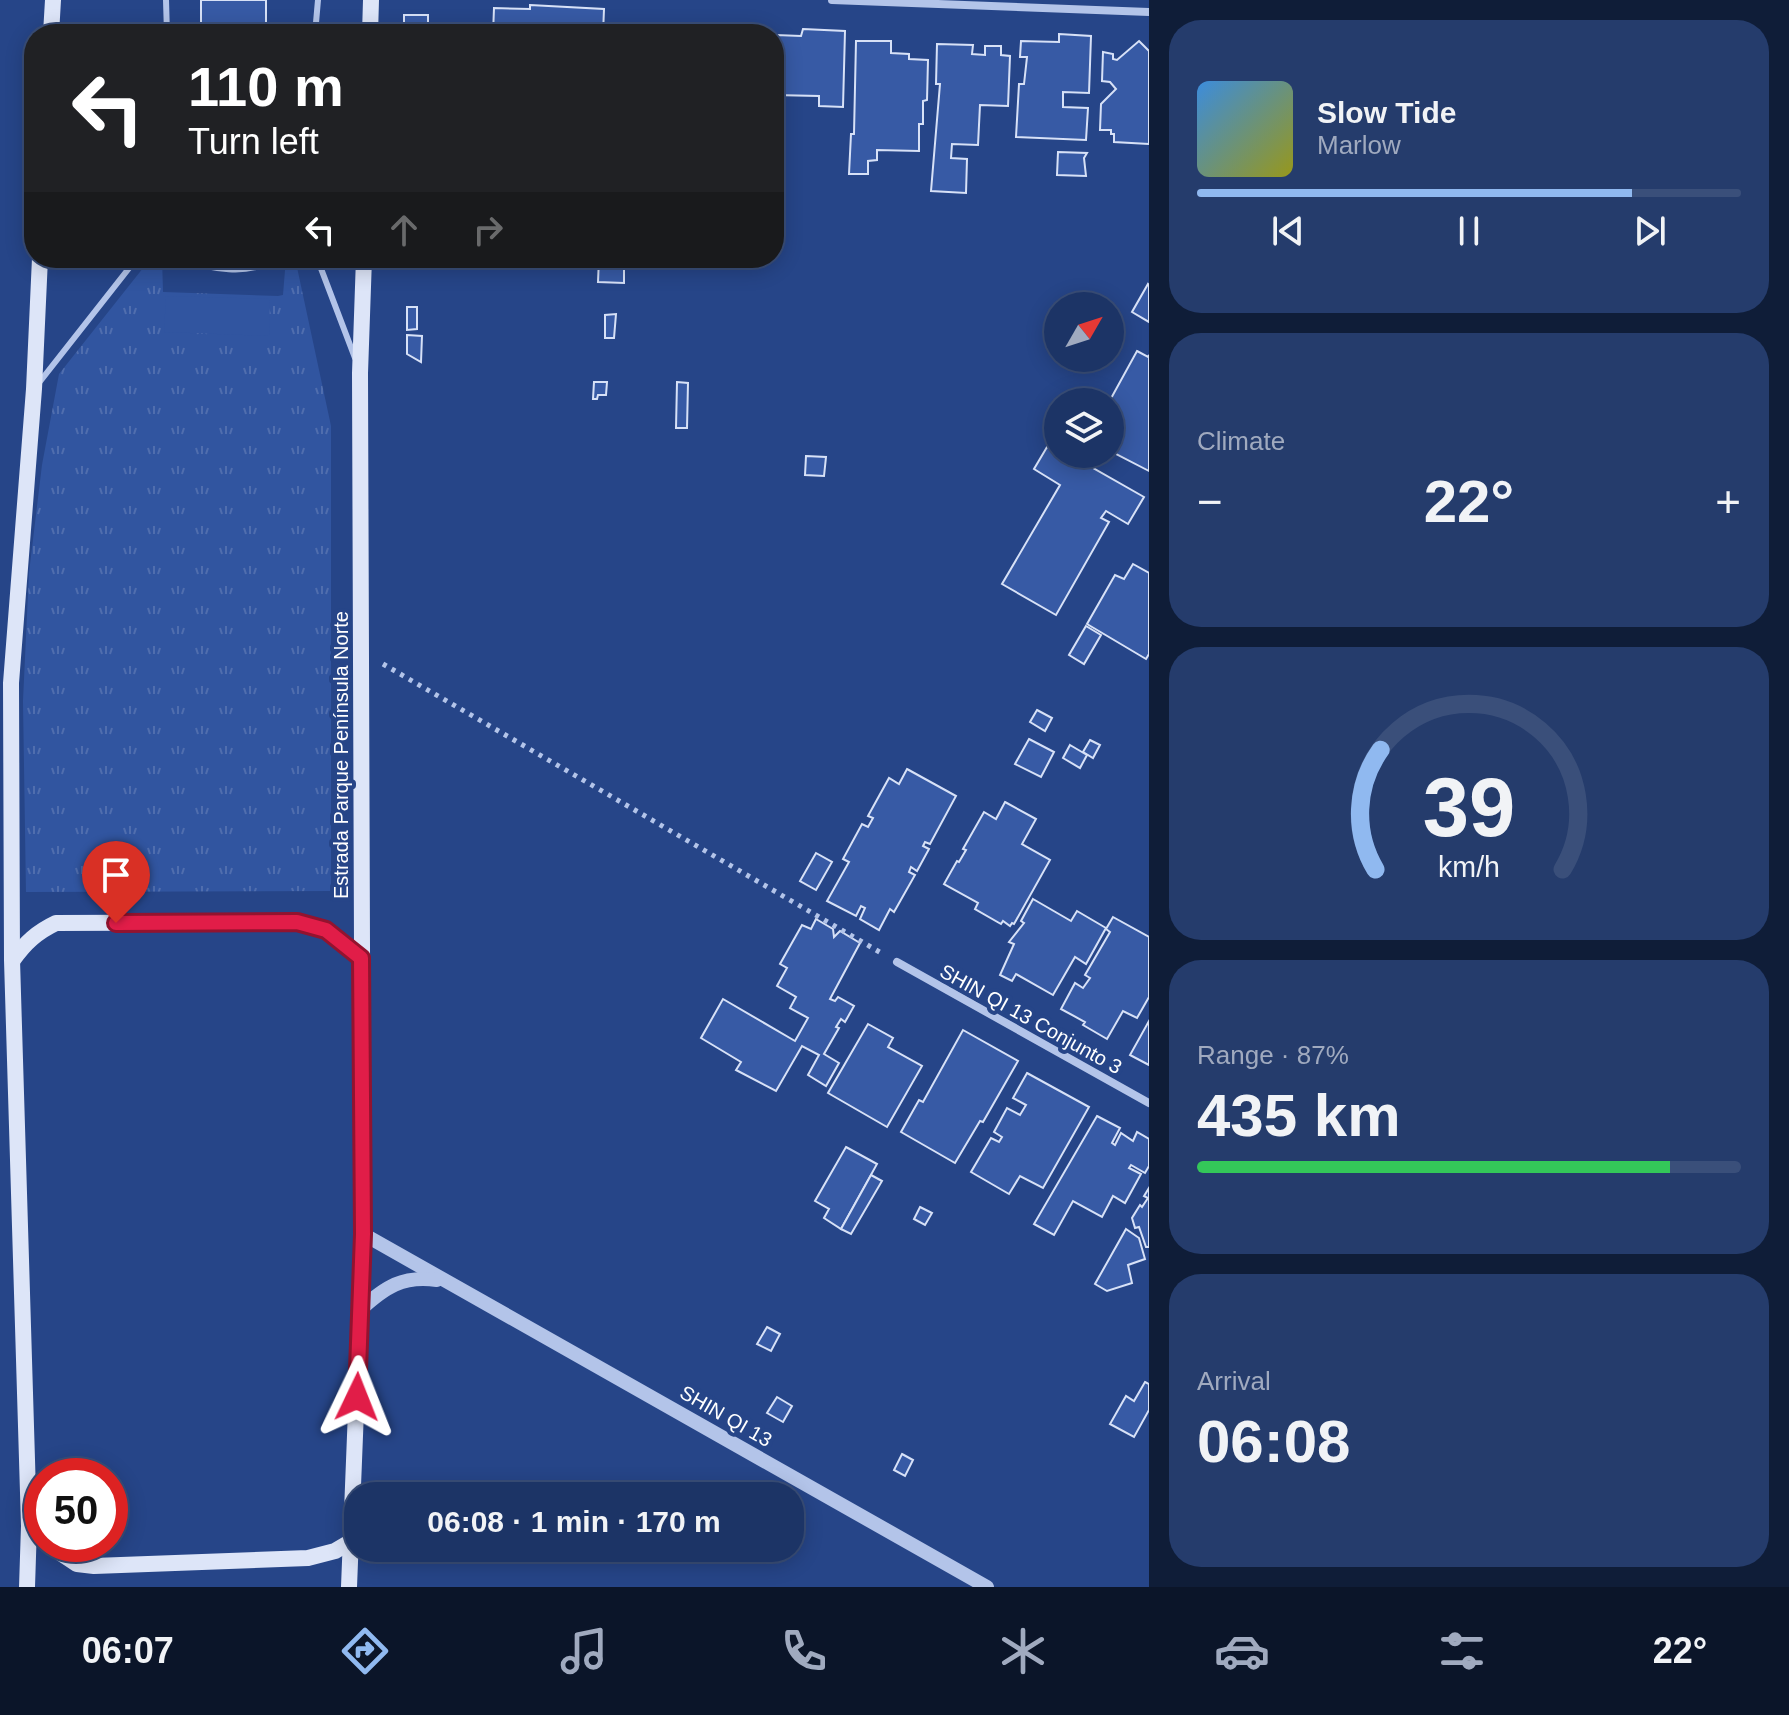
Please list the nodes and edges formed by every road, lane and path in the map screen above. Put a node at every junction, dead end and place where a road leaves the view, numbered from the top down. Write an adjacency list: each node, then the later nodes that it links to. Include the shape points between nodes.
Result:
1 (53, 0): 7 (main road)
2 (166, 0): 8 (lane)
3 (318, 0): 9 (lane)
4 (371, 0): 10 (main road)
5 (832, 0): 6 (street)
6 (1149, 12)
7 (52, 24)
8 (167, 24)
9 (316, 24)
10 (370, 24)
11 (40, 268): 18 (main road)
12 (129, 268): 18 (lane)
13 (220, 268): 14 (lane)
14 (246, 268)
15 (321, 268): 17 (lane)
16 (364, 268): 17 (main road, Estrada Parque Península Norte)
17 (360, 373): 19 (main road, Estrada Parque Península Norte)
18 (34, 389): 21 (main road, via 11,683)
19 (361, 652): 20 (main road, Estrada Parque Península Norte); 22 (path)
20 (361, 958): 21 (main road, via 326,930 297,922 56,923 39,931); 24 (main road, Estrada Parque Península Norte)
21 (12, 960): 27 (main road)
22 (897, 962): 23 (street, SHIN QI 13 Conjunto 3)
23 (1149, 1103)
24 (363, 1234): 25 (street, SHIN QI 13); 26 (main road, Estrada Parque Península Norte)
25 (446, 1281): 26 (street, SHIN QI 13, via 418,1277 394,1284); 35 (street, SHIN QI 13)
26 (360, 1310): 28 (main road, Estrada Parque Península Norte)
27 (27, 1458)
28 (354, 1482)
29 (344, 1546): 31 (main road, via 308,1558 94,1566)
30 (28, 1562): 33 (main road)
31 (74, 1562)
32 (351, 1562): 34 (main road, Estrada Parque Península Norte)
33 (27, 1587)
34 (349, 1587)
35 (987, 1587)

